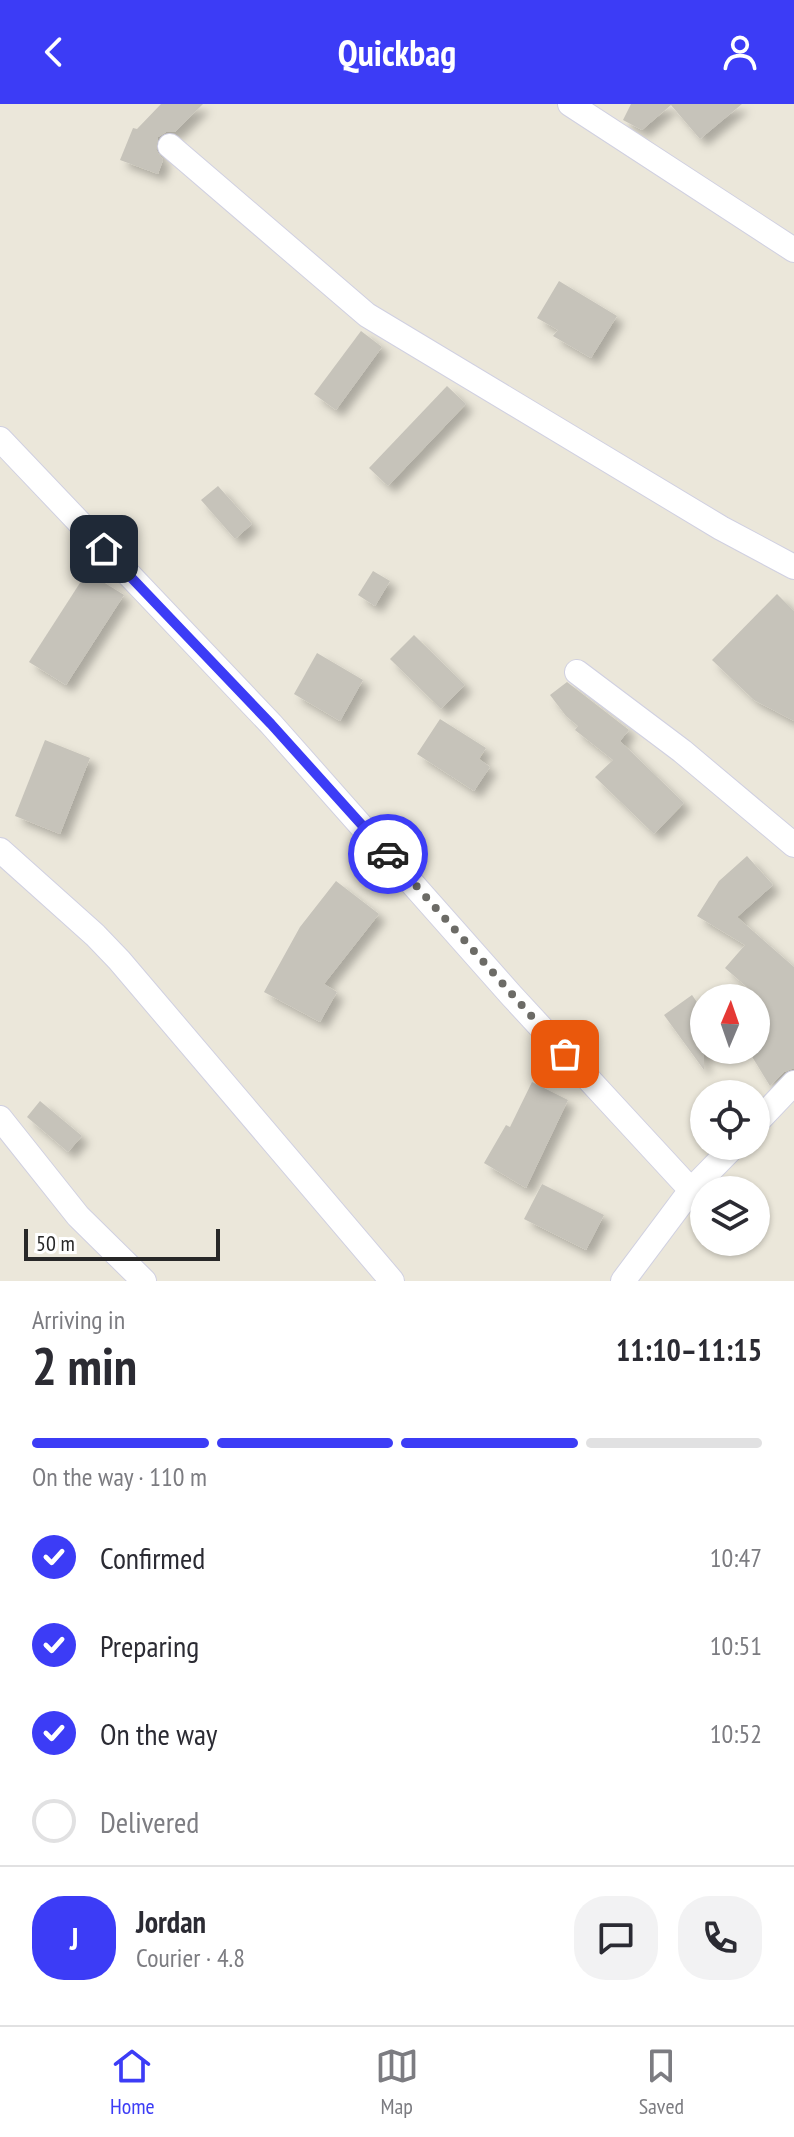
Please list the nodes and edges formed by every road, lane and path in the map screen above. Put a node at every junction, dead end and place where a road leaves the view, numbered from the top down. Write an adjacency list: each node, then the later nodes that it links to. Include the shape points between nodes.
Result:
1 (570, 104): 3 (street)
2 (170, 146): 5 (street, via 367,315)
3 (794, 250)
4 (0, 439): 14 (street, via 271,724)
5 (794, 567)
6 (577, 672): 7 (street)
7 (794, 845)
8 (0, 850): 17 (street, via 119,960)
9 (794, 1083): 10 (street)
10 (770, 1108)
11 (0, 1118): 16 (street, via 78,1216)
12 (720, 1160): 13 (street)
13 (705, 1176)
14 (690, 1189)
15 (690, 1191): 18 (street)
16 (144, 1281)
17 (392, 1281)
18 (623, 1281)

